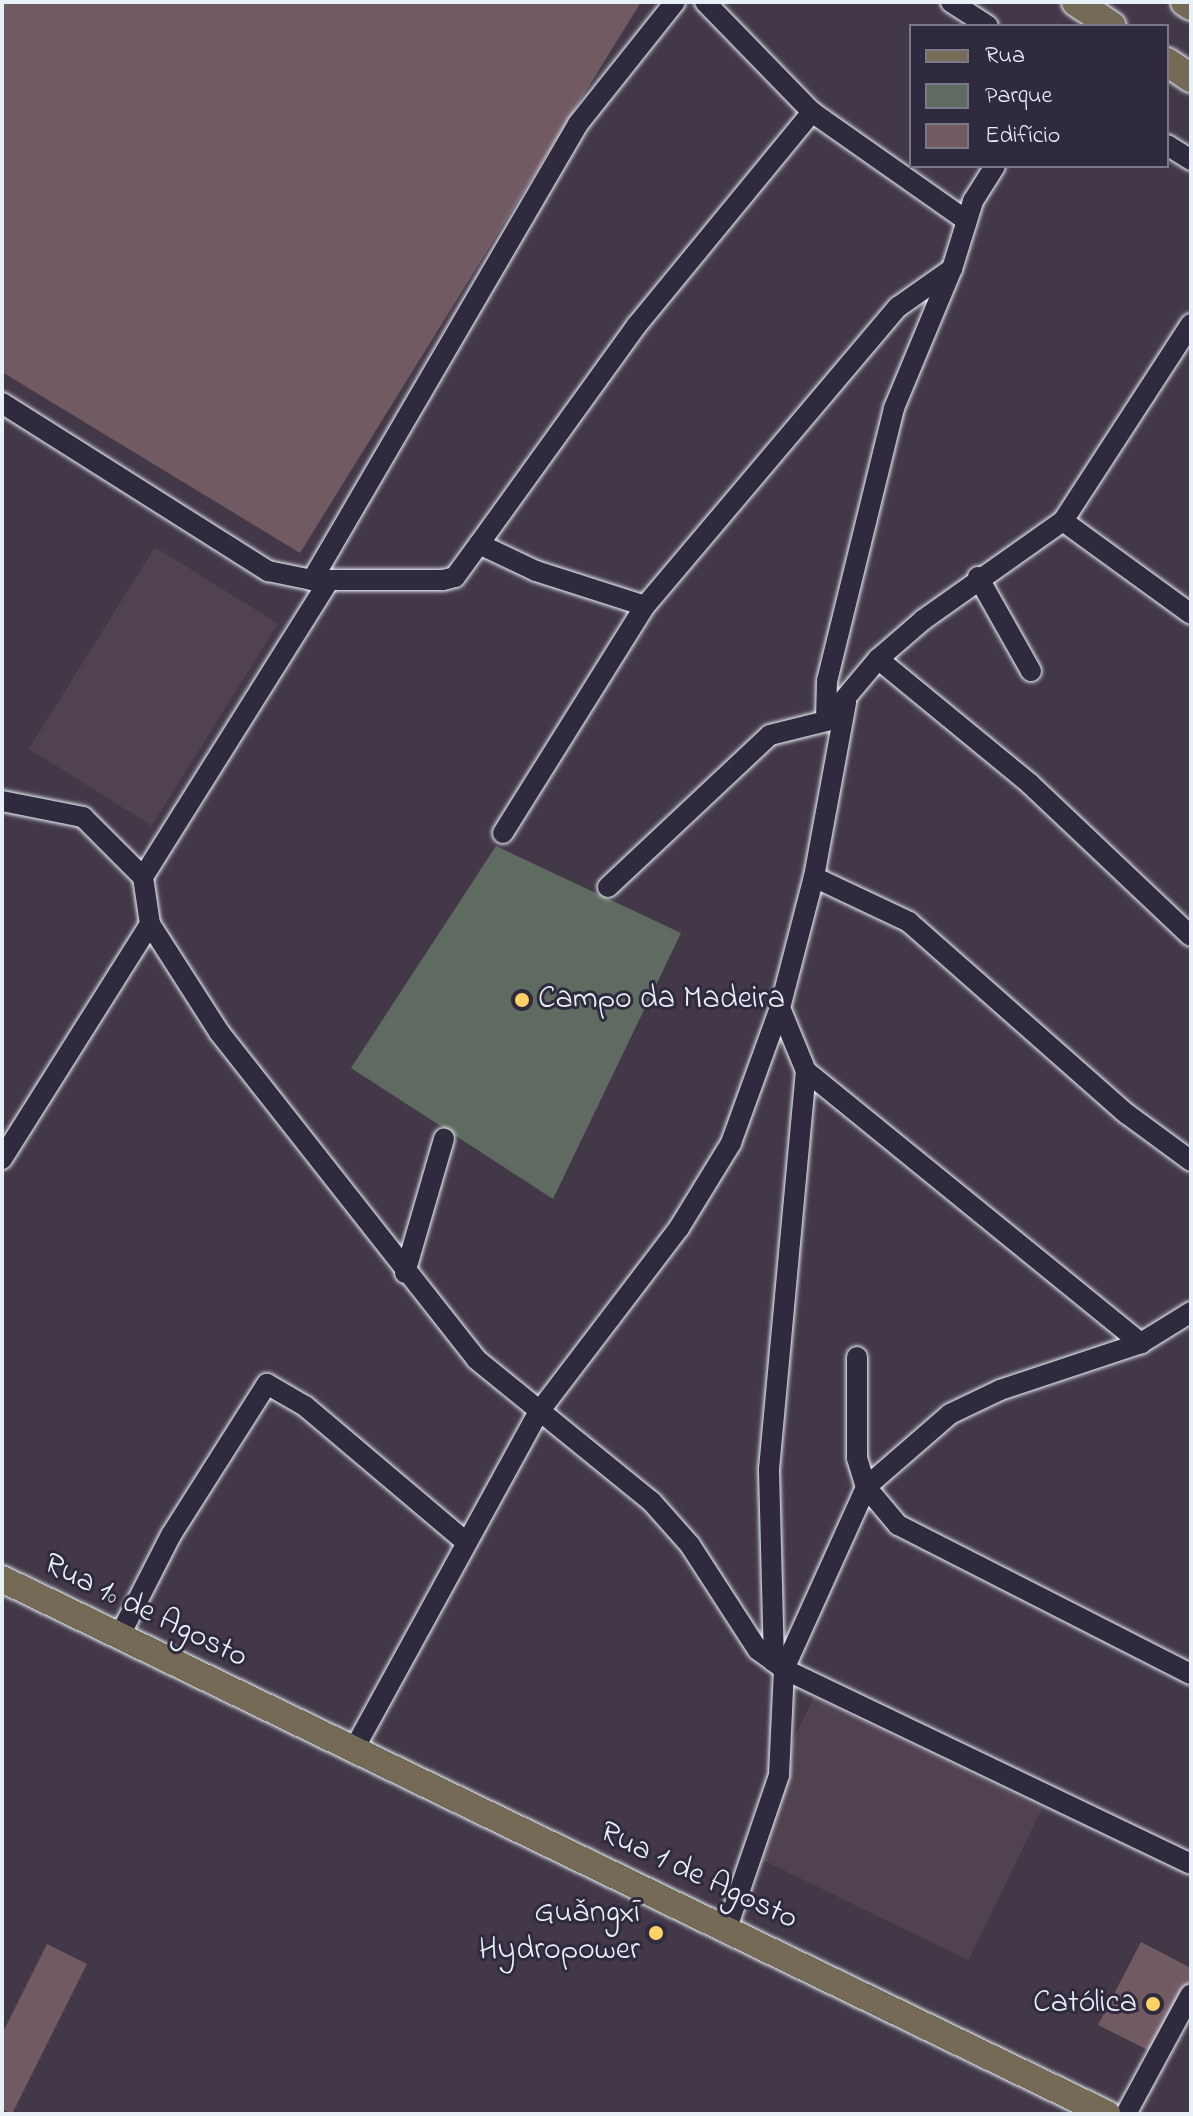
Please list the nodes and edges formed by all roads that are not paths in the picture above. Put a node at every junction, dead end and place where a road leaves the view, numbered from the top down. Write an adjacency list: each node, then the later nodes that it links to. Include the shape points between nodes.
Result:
1 (675, 2): 22 (street, via 578,124)
2 (705, 2): 11 (street)
3 (951, 2): 7 (street)
4 (1076, 2): 8 (highway)
5 (1185, 2): 6 (highway)
6 (1191, 6)
7 (985, 24)
8 (1109, 24)
9 (1169, 63): 10 (highway)
10 (1191, 78)
11 (812, 112): 15 (street); 20 (street, via 637,325)
12 (1169, 146): 13 (street)
13 (1191, 160)
14 (994, 168): 15 (street)
15 (967, 221): 16 (street)
16 (952, 269): 23 (street, via 898,307); 28 (street, via 894,408 827,681)
17 (1191, 324): 19 (street)
18 (2, 403): 22 (street, via 268,571)
19 (1063, 521): 21 (street); 24 (street)
20 (479, 544): 22 (street, via 455,577 443,580); 23 (street, via 536,571)
21 (978, 577): 25 (street); 26 (street)
22 (321, 580): 31 (street)
23 (645, 606): 30 (street)
24 (1191, 614)
25 (878, 659): 27 (street); 35 (street, via 1030,784)
26 (1031, 671)
27 (846, 702): 28 (street); 32 (street)
28 (826, 721): 33 (street, via 783,727 770,735)
29 (2, 801): 31 (street, via 83,817)
30 (503, 833)
31 (143, 877): 34 (street)
32 (814, 877): 36 (street); 40 (street, via 909,922 1127,1114)
33 (608, 887)
34 (150, 924): 39 (street); 41 (street, via 190,993)
35 (1191, 936)
36 (780, 1008): 37 (street); 45 (street, via 710,1185)
37 (806, 1071): 43 (street); 50 (street, via 769,1469)
38 (444, 1139): 41 (street)
39 (2, 1159)
40 (1191, 1161)
41 (405, 1273): 45 (street, via 476,1359)
42 (1191, 1312): 43 (street)
43 (1141, 1343): 46 (street, via 1000,1390 950,1414)
44 (857, 1357): 46 (street, via 854,1438)
45 (538, 1413): 47 (street); 50 (street, via 651,1501 690,1545 752,1644)
46 (866, 1487): 50 (street); 51 (street, via 911,1534 1057,1601)
47 (465, 1541): 49 (street, via 305,1406 267,1384 171,1535); 53 (street)
48 (2, 1579): 49 (main road, Rua 1º de Agosto)
49 (119, 1637): 52 (main road, Rua 1º de Agosto)
50 (779, 1666): 54 (street); 55 (street, via 779,1775)
51 (1191, 1674)
52 (257, 1706): 53 (main road, Rua 1 de Agosto)
53 (353, 1751): 55 (main road, Rua 1 de Agosto)
54 (1191, 1864)
55 (727, 1928): 57 (main road, Rua 1 de Agosto)
56 (1191, 1994): 58 (street)
57 (1107, 2114)
58 (1126, 2114)

